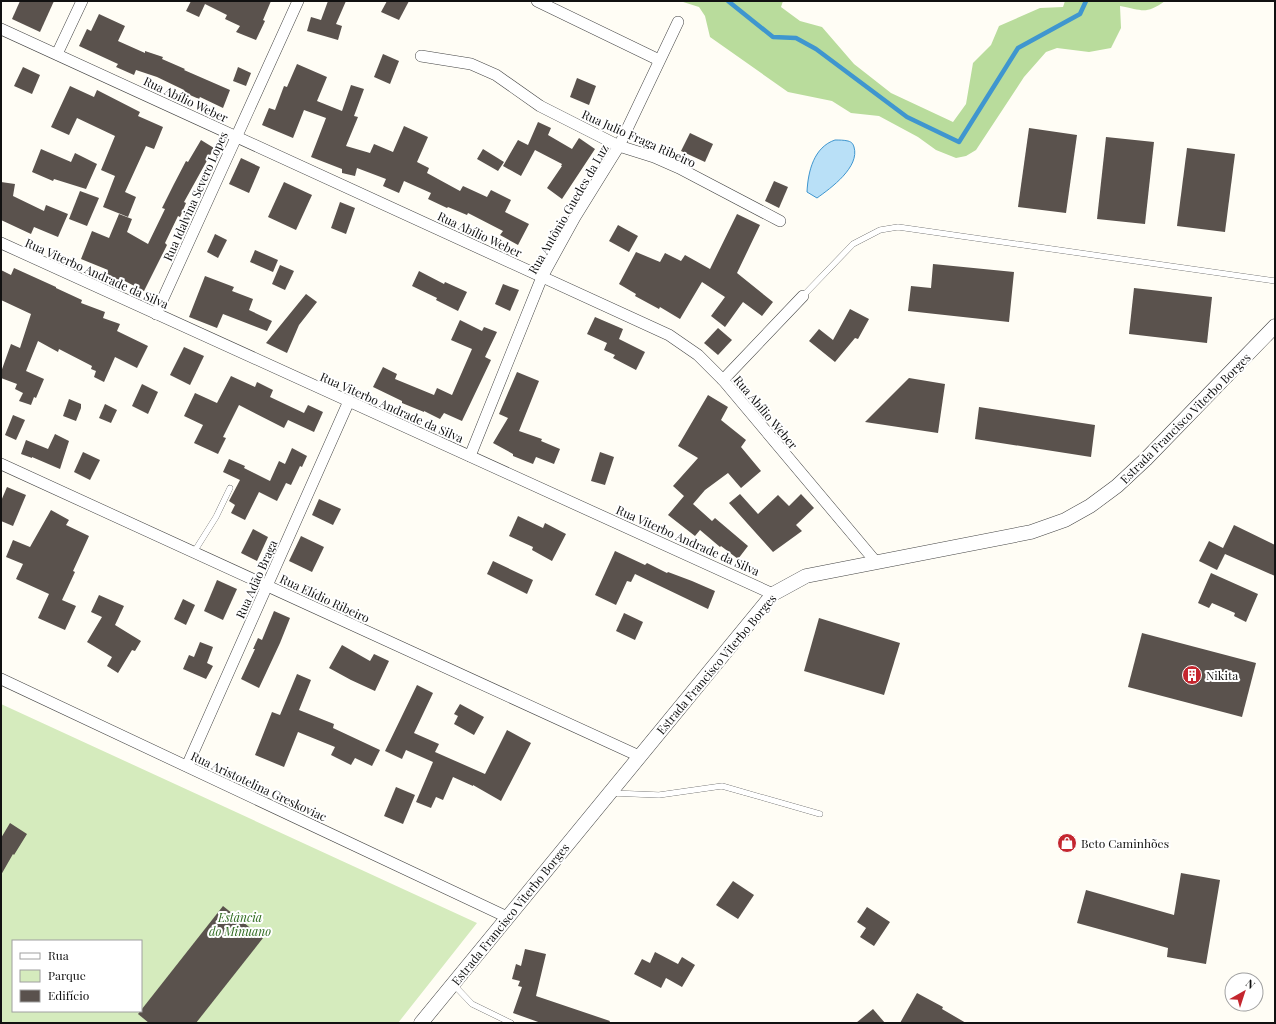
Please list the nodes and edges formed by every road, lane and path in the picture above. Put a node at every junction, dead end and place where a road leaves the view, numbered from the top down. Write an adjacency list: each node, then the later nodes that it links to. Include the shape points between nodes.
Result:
1 (82, 1): 6 (street)
2 (298, 1): 9 (street, Rua Idalvina Severo Lopes)
3 (537, 1): 8 (street)
4 (678, 22): 8 (street, Rua Antônio Guedes da Luz)
5 (1, 29): 6 (street, Rua Abílio Weber)
6 (57, 54): 9 (street, Rua Abílio Weber)
7 (421, 56): 10 (street, Rua Julio Fraga Ribeiro, via 471,64 496,75 540,106)
8 (659, 60): 10 (street, Rua Antônio Guedes da Luz)
9 (236, 137): 13 (street, Rua Abílio Weber); 16 (street, Rua Idalvina Severo Lopes)
10 (619, 146): 11 (street, Rua Julio Fraga Ribeiro, via 679,168); 13 (street, Rua Antônio Guedes da Luz)
11 (780, 222)
12 (1, 243): 16 (street, Rua Viterbo Andrade da Silva)
13 (542, 277): 18 (street, Rua Abílio Weber, via 669,335 698,355); 20 (street, Rua Antônio Guedes da Luz)
14 (1275, 280): 15 (lane, via 898,227 880,230 853,244)
15 (803, 296): 18 (street)
16 (156, 314): 19 (street, Rua Viterbo Andrade da Silva)
17 (1275, 326): 24 (street, Estrada Francisco Viterbo Borges, via 1146,459 1117,486 1090,506 1065,520 1031,532)
18 (723, 380): 24 (street, Rua Abílio Weber)
19 (349, 401): 20 (street, Rua Viterbo Andrade da Silva); 25 (street, Rua Adão Braga)
20 (470, 456): 26 (street, Rua Viterbo Andrade da Silva)
21 (1, 464): 23 (street, Rua Elídio Ribeiro)
22 (230, 488): 23 (lane, via 216,517)
23 (194, 552): 25 (street, Rua Elídio Ribeiro)
24 (876, 562): 26 (street, Estrada Francisco Viterbo Borges, via 806,576)
25 (267, 586): 28 (street, Rua Elídio Ribeiro); 29 (street, Rua Adão Braga)
26 (773, 594): 28 (street, Estrada Francisco Viterbo Borges)
27 (1, 679): 29 (street, Rua Aristotelina Greskoviac)
28 (639, 756): 30 (street, Estrada Francisco Viterbo Borges)
29 (187, 766): 32 (street, Rua Aristotelina Greskoviac)
30 (609, 793): 31 (lane, via 659,795 722,786); 32 (street, Estrada Francisco Viterbo Borges)
31 (820, 814)
32 (507, 917): 33 (street, Estrada Francisco Viterbo Borges)
33 (453, 984): 34 (street, Estrada Francisco Viterbo Borges); 35 (lane, via 472,1004)
34 (421, 1023)
35 (511, 1023)

